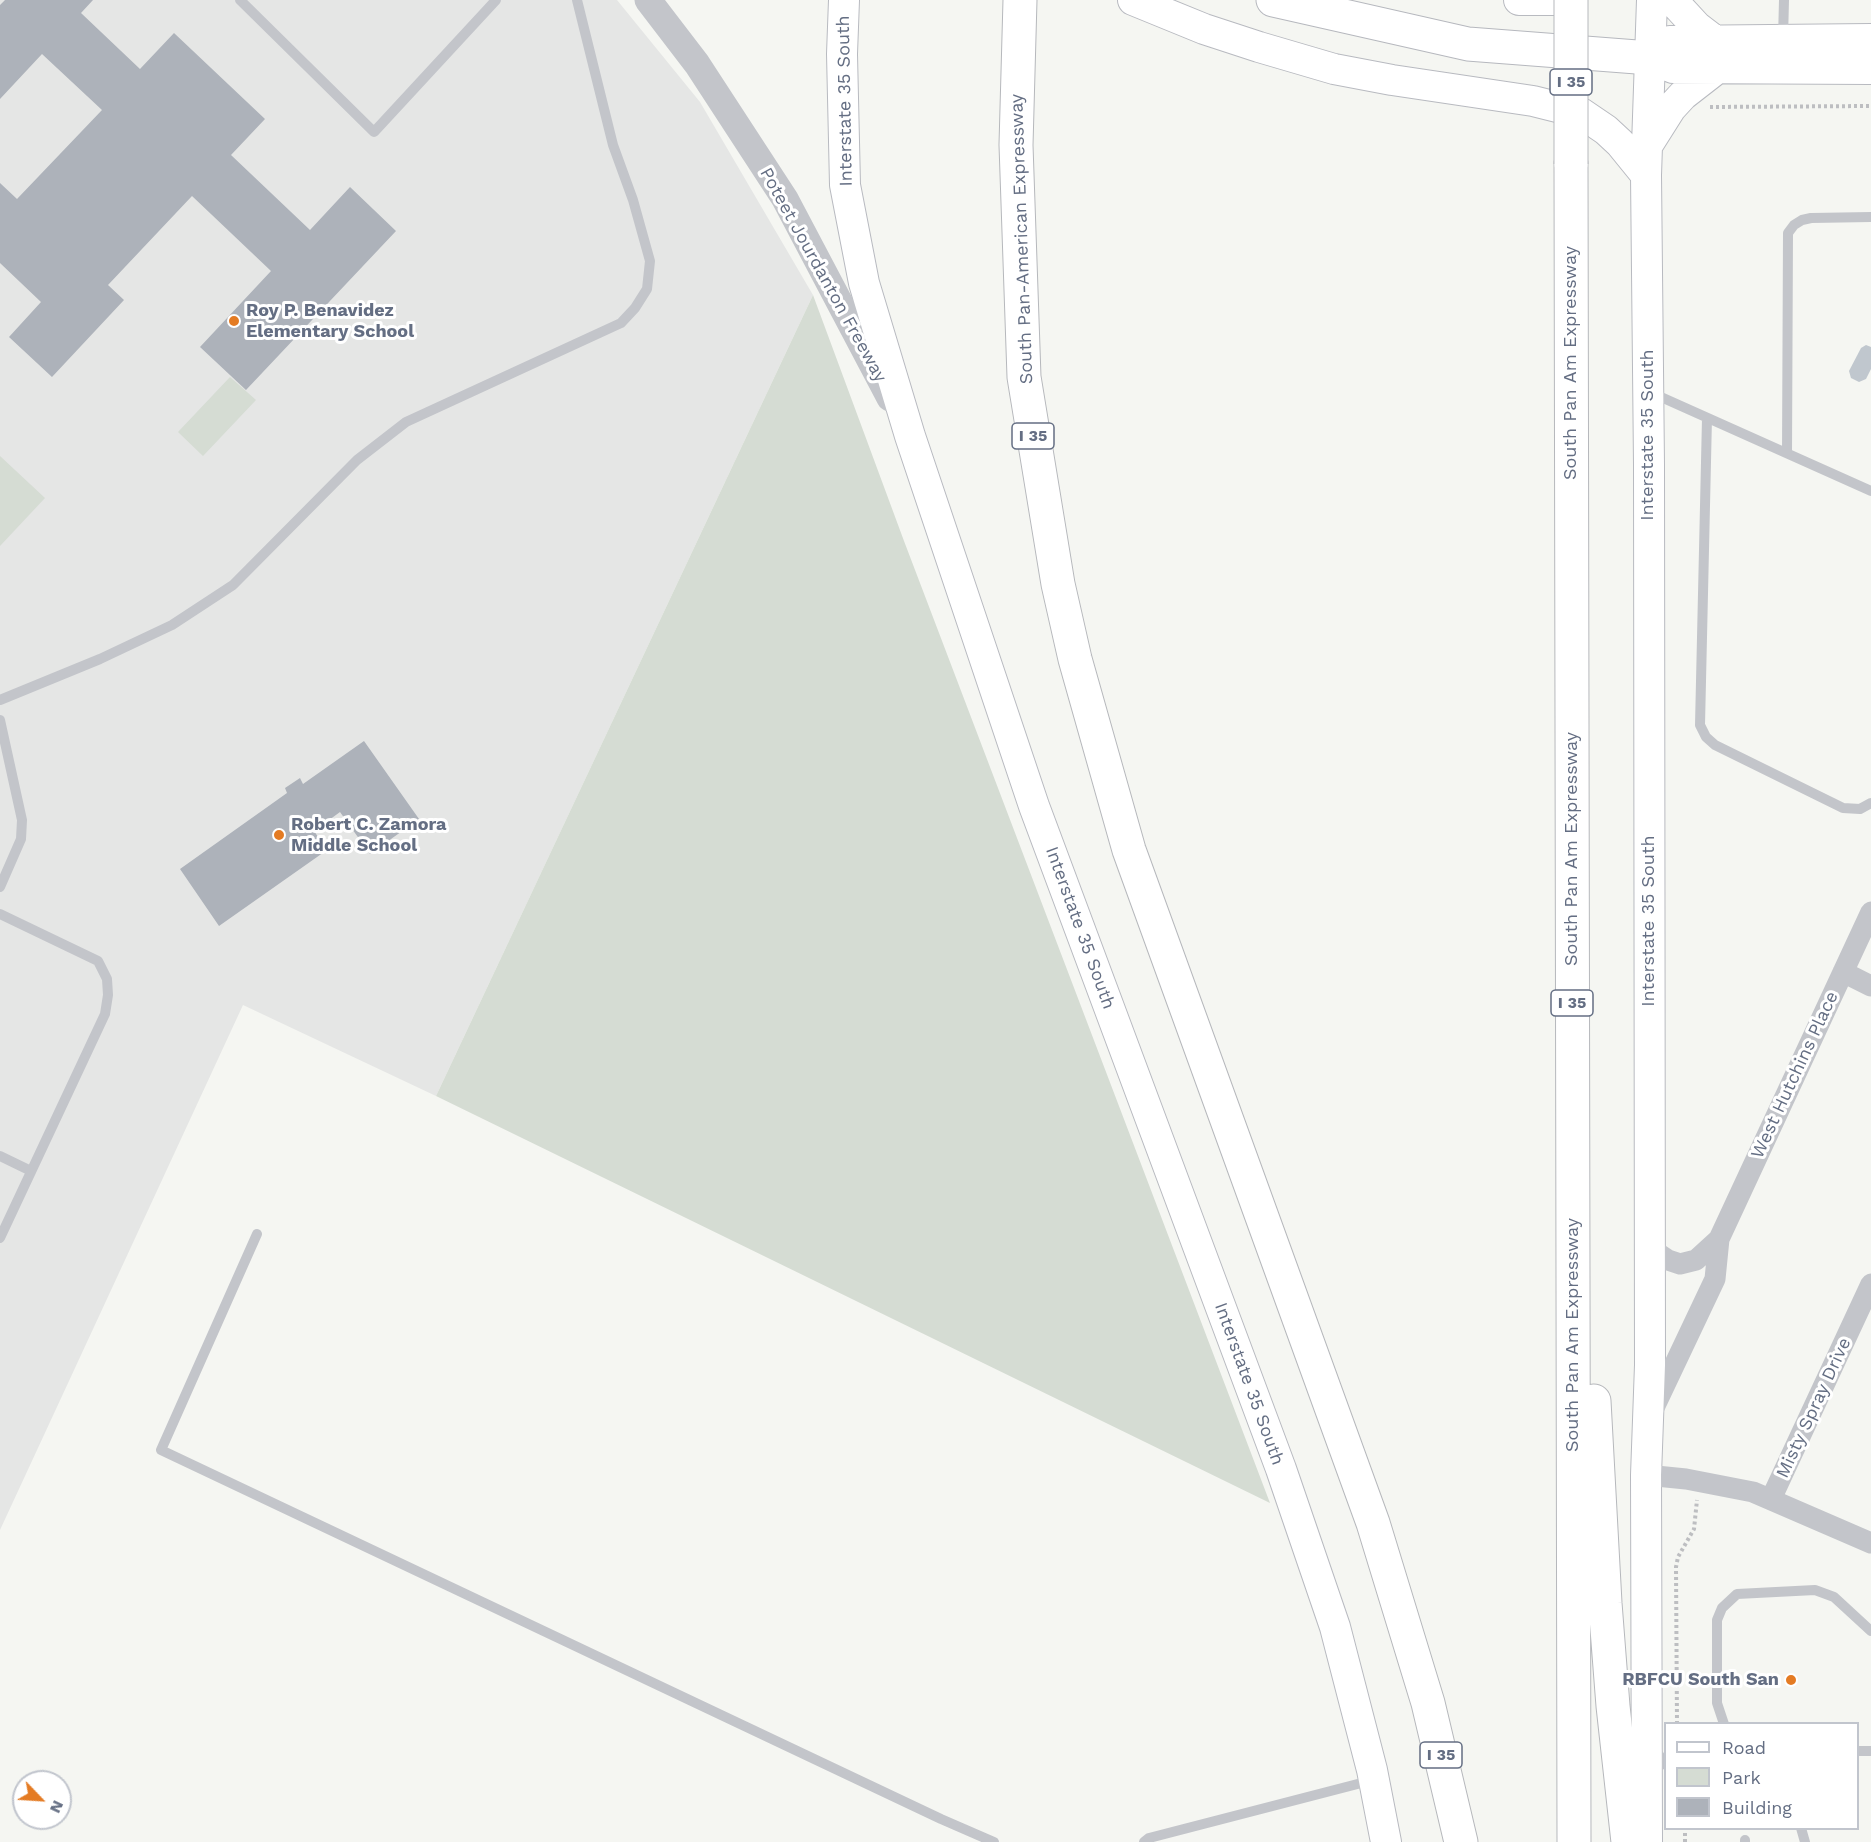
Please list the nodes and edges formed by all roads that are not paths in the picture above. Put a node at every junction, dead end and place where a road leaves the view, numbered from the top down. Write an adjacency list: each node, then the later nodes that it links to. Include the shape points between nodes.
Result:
1 (240, 0): 2 (lane, via 374,132)
2 (496, 0)
3 (577, 0): 29 (lane, via 614,145 650,261 647,289 634,308 621,323 406,422 357,460 233,585 172,625)
4 (648, 0): 26 (street, Poteet Jourdanton Freeway, via 697,64 785,199)
5 (844, 0): 18 (main road, Interstate 35 South)
6 (866, 0): 18 (main road)
7 (1133, 0): 22 (main road, via 1258,47 1334,69 1533,101 1581,113)
8 (1273, 0): 20 (main road, via 1468,44)
9 (1519, 0): 10 (main road)
10 (1560, 0)
11 (1571, 0): 42 (main road, South Pan Am Expressway / I 35, bridge)
12 (1652, 0): 20 (main road, Interstate 35 South)
13 (1672, 0): 19 (main road)
14 (1784, 0): 17 (lane)
15 (1020, 6): 50 (main road, South Pan-American Expressway / I 35, via 1016,145 1024,377 1060,595 1075,659 1129,850 1373,1523)
16 (1871, 39): 17 (main road)
17 (1783, 40): 19 (main road)
18 (842, 54): 26 (main road, Interstate 35 South, via 845,185 864,283)
19 (1717, 54): 20 (main road, via 1670,68); 21 (main road); 22 (main road, via 1671,108)
20 (1650, 58): 22 (main road, Interstate 35 South)
21 (1871, 69)
22 (1647, 160): 24 (main road, Interstate 35 South)
23 (1871, 217): 27 (lane, via 1811,218 1794,225 1788,233)
24 (1648, 392): 25 (lane); 43 (main road, Interstate 35 South)
25 (1707, 418): 27 (lane); 31 (lane, via 1700,725 1715,745 1843,808 1860,810)
26 (910, 436): 54 (main road, Interstate 35 South, via 1034,806 1299,1522 1335,1627)
27 (1787, 453): 28 (lane)
28 (1871, 491)
29 (0, 699)
30 (0, 720): 32 (lane, via 22,820 21,840)
31 (1871, 803)
32 (0, 887)
33 (1871, 912): 35 (street, West Hutchins Place)
34 (0, 914): 38 (lane, via 98,960 107,980 105,1014)
35 (1843, 972): 36 (street); 41 (street, West Hutchins Place)
36 (1871, 986)
37 (0, 1156): 38 (lane)
38 (32, 1170): 40 (lane)
39 (256, 1234): 56 (lane, via 161,1450)
40 (0, 1238)
41 (1719, 1239): 43 (street, West Hutchins Place, via 1696,1260 1680,1263); 45 (street, West Hutchins Place, via 1715,1280)
42 (1573, 1240): 55 (main road, via 1593,1381 1612,1706); 61 (main road, South Pan Am Expressway / I 35)
43 (1650, 1248): 45 (main road, Interstate 35 South)
44 (1871, 1284): 47 (street, Misty Spray Drive)
45 (1649, 1419): 46 (main road, Interstate 35 South)
46 (1646, 1475): 47 (street, via 1729,1486); 52 (main road, Interstate 35 South)
47 (1771, 1499): 48 (street)
48 (1871, 1543)
49 (1871, 1631): 51 (lane, via 1834,1597 1815,1590 1737,1594 1722,1608 1717,1620 1717,1703)
50 (1417, 1668): 59 (main road); 60 (main road, I 35)
51 (1723, 1722)
52 (1647, 1739): 53 (lane); 55 (main road, Interstate 35 South)
53 (1664, 1764)
54 (1373, 1780): 57 (lane); 58 (main road, Interstate 35 South)
55 (1646, 1840)
56 (994, 1842)
57 (1144, 1842)
58 (1385, 1842)
59 (1442, 1842)
60 (1461, 1842)
61 (1574, 1842)

